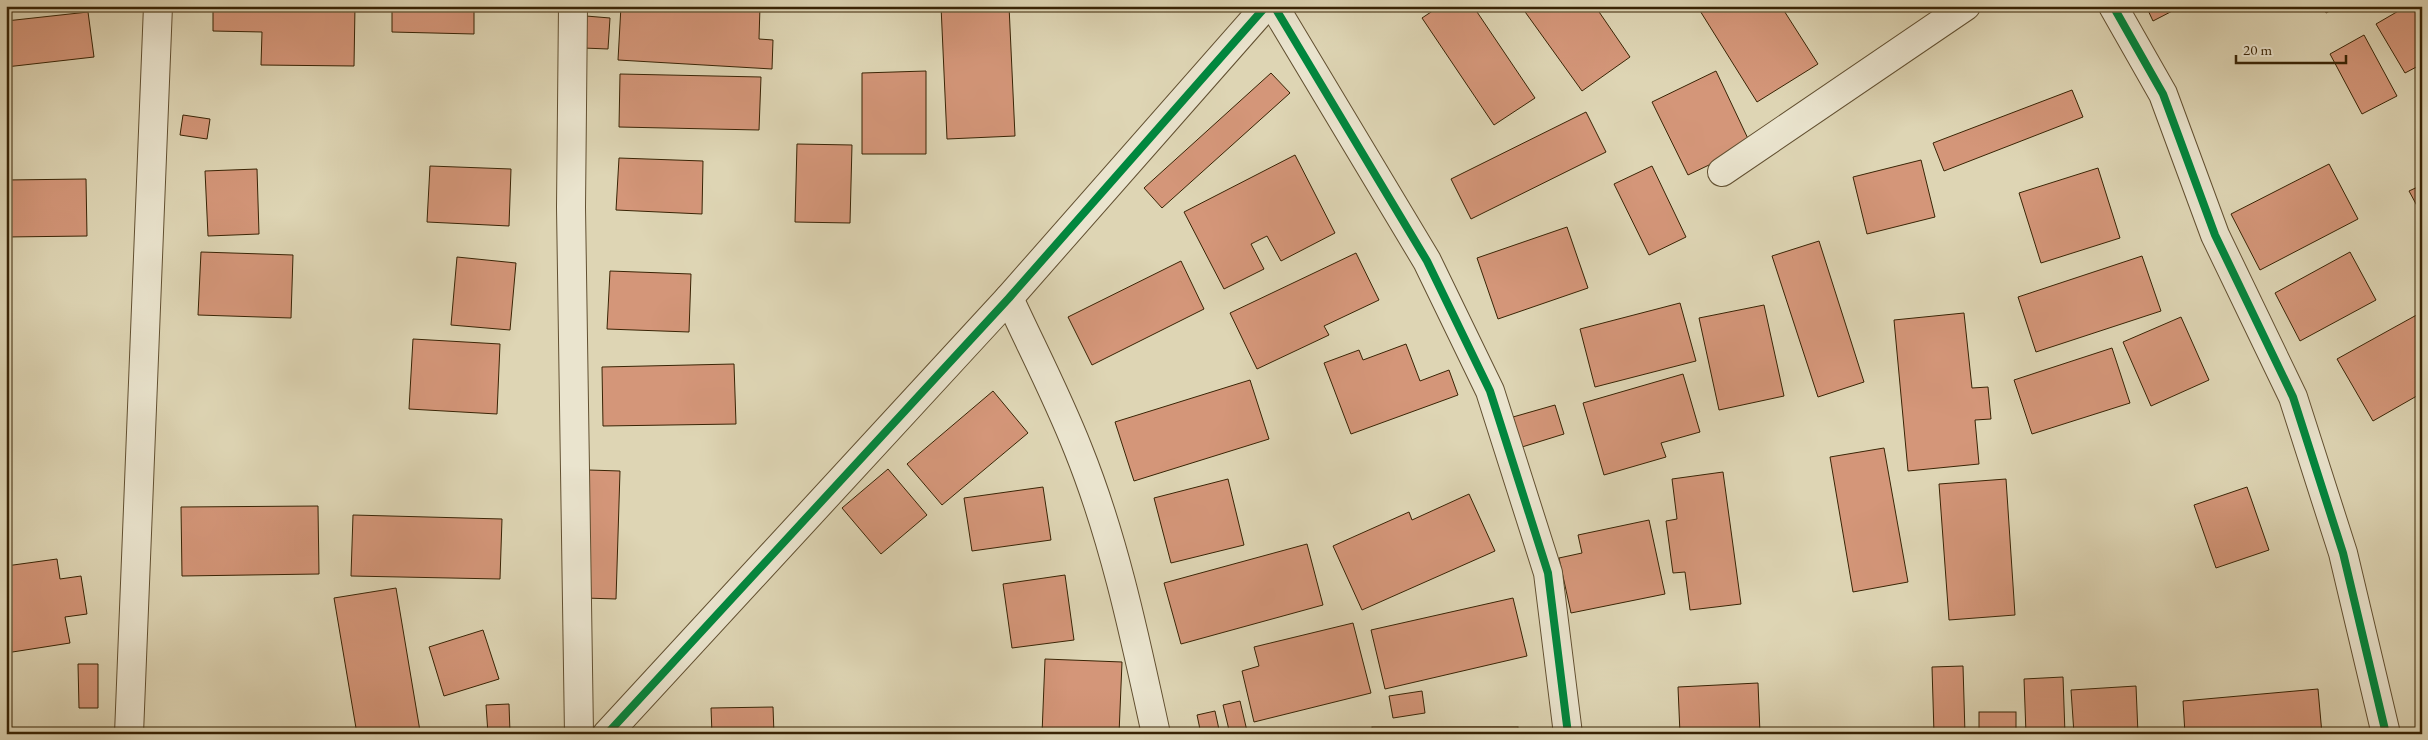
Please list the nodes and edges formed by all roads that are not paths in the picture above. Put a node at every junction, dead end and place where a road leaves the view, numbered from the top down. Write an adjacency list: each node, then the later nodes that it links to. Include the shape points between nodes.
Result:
1 (158, 6): 9 (street)
2 (573, 6): 10 (street, via 571,207)
3 (1266, 6): 8 (street)
4 (1274, 6): 13 (street, via 1428,261 1490,391 1548,573)
5 (1966, 6): 7 (street)
6 (2113, 6): 14 (street, via 2163,94 2216,234 2294,397 2343,552)
7 (1722, 172)
8 (1009, 298): 11 (street); 12 (street, via 1078,450 1097,504 1128,607)
9 (129, 734)
10 (579, 734)
11 (607, 734)
12 (1156, 734)
13 (1568, 734)
14 (2386, 734)

